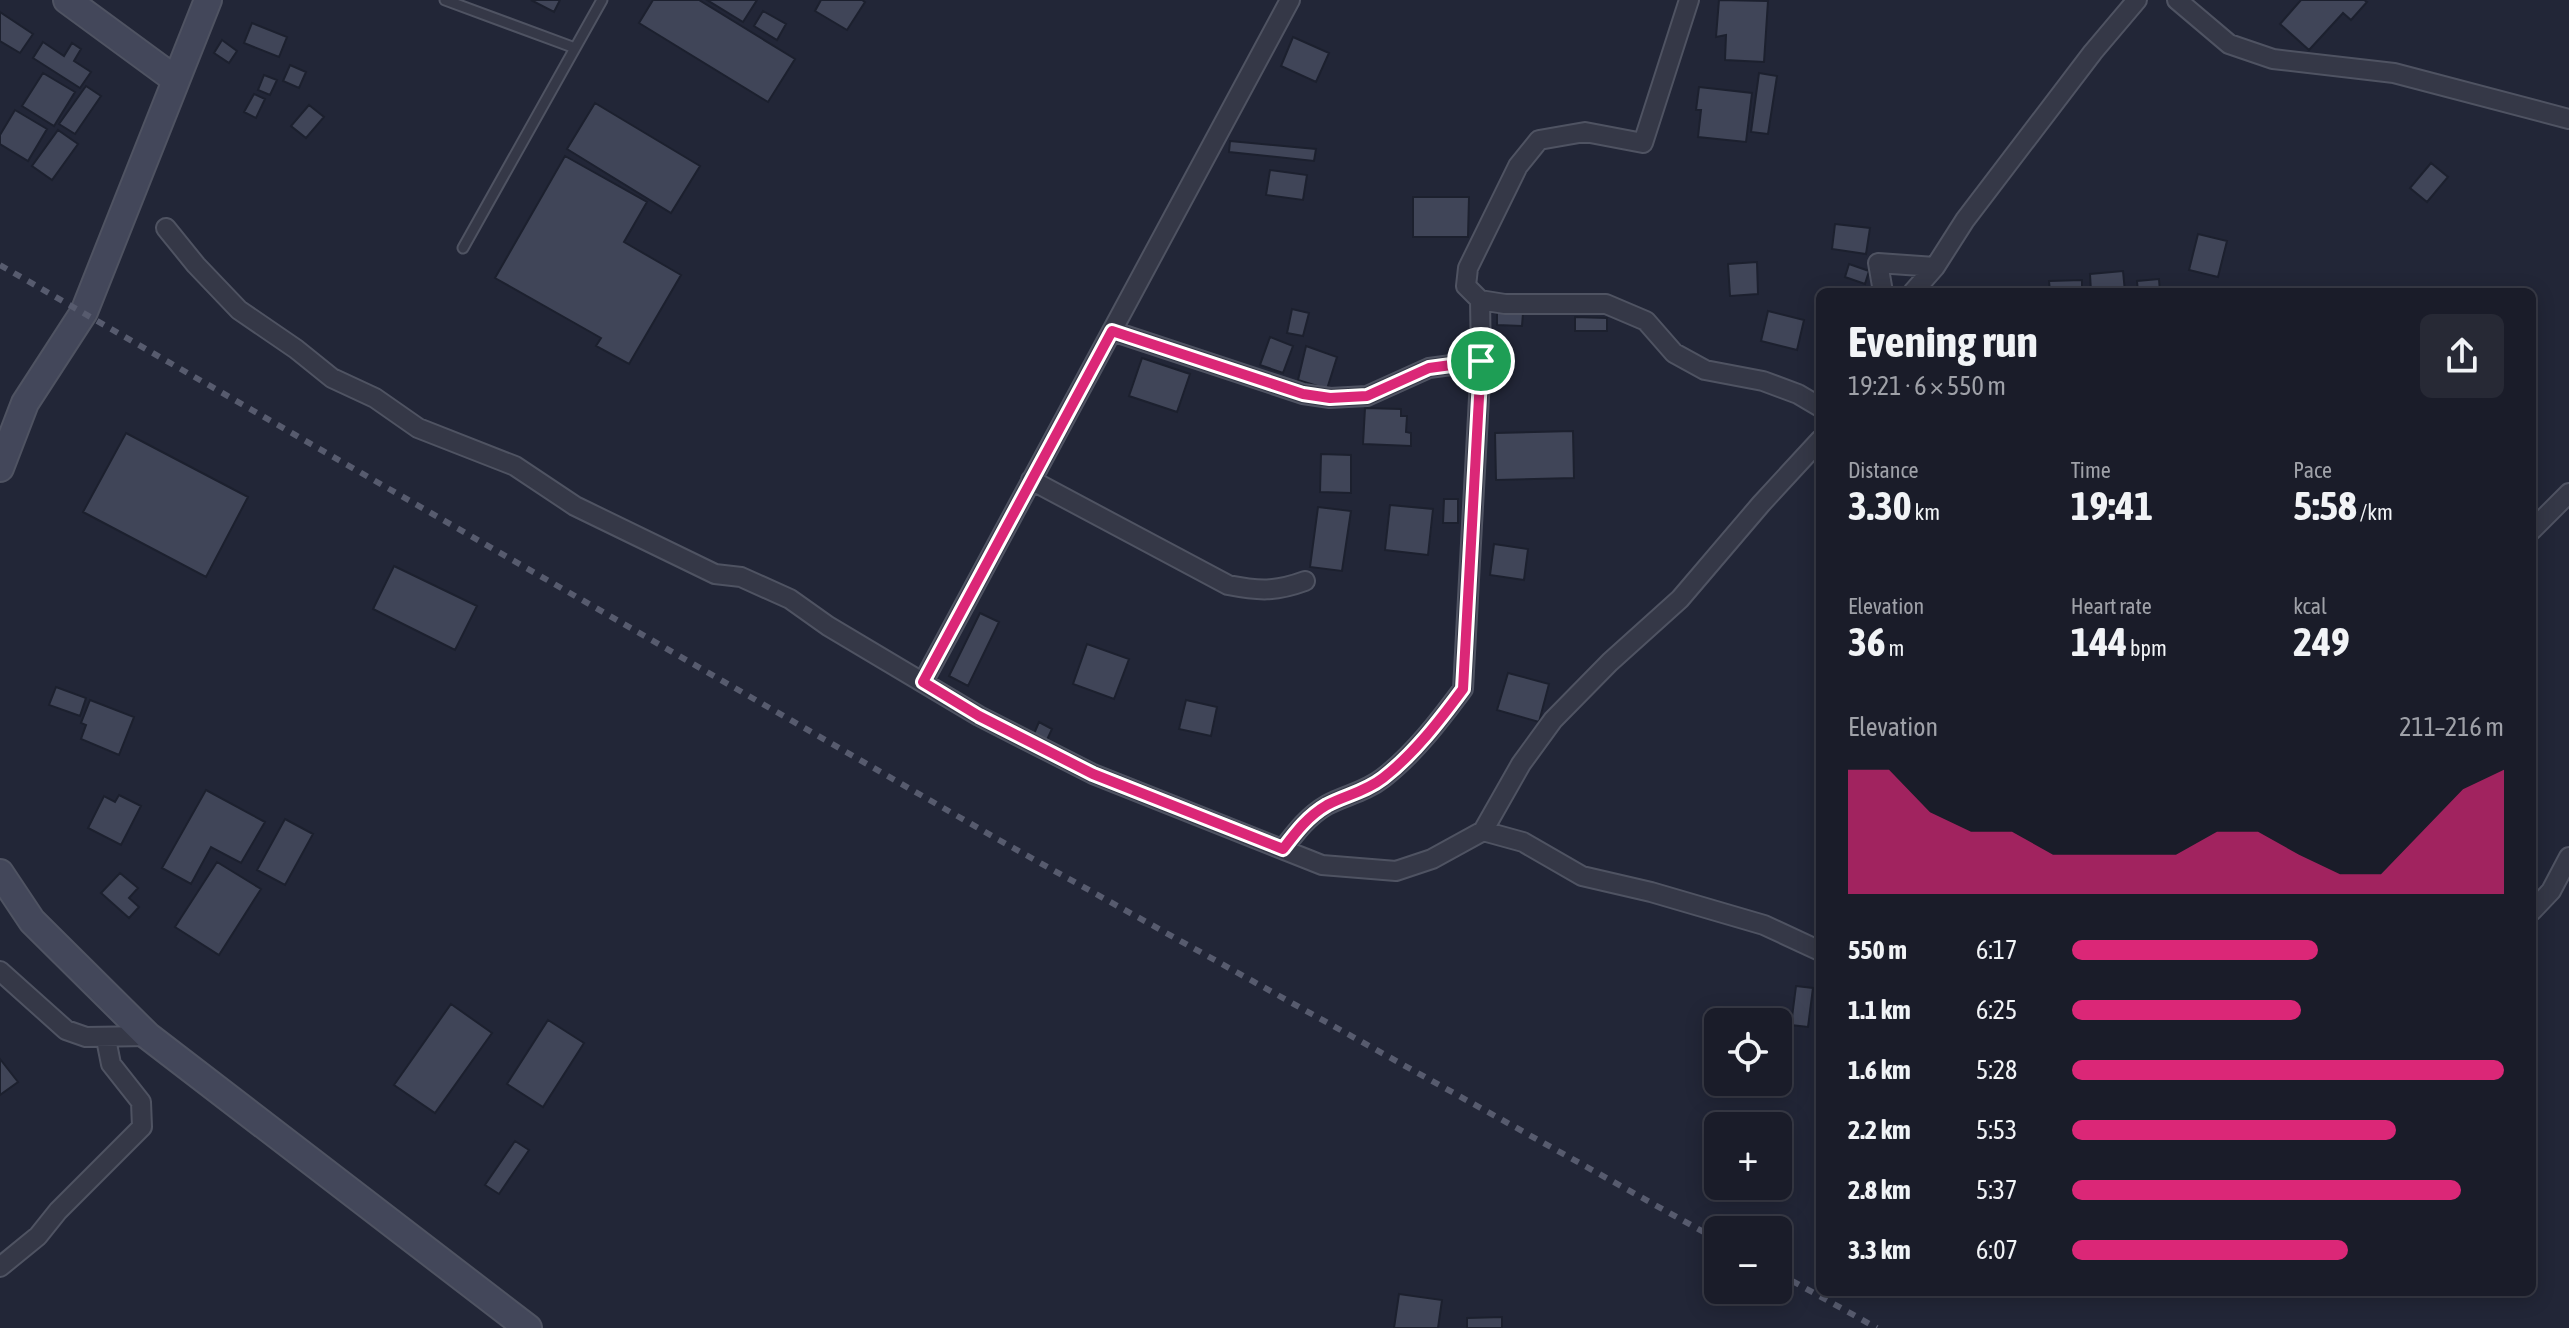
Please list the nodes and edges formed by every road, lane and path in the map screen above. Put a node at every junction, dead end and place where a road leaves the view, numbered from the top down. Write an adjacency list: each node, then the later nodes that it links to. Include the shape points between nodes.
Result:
1 (67, 0): 10 (main road)
2 (208, 0): 10 (main road)
3 (445, 0): 9 (lane)
4 (602, 0): 9 (lane)
5 (1290, 0): 18 (street)
6 (1689, 0): 17 (street, via 1643,143 1585,132 1539,140 1518,166 1468,268 1466,286)
7 (2137, 0): 14 (street, via 1965,220)
8 (2177, 0): 11 (street, via 2229,44 2273,59 2394,73)
9 (575, 48): 13 (lane)
10 (176, 80): 22 (main road, via 84,312 25,403)
11 (2569, 119)
12 (166, 228): 27 (street, via 239,310 332,378 375,398 418,428 515,466 575,506 658,547 715,574 741,577 790,599)
13 (463, 248)
14 (1935, 267): 15 (street, via 1878,263); 16 (street)
15 (1882, 288)
16 (1917, 288)
17 (1480, 300): 19 (street); 20 (street, via 1606,304 1646,321 1674,353 1705,370 1763,381)
18 (1112, 331): 19 (street, via 1303,394 1330,398 1367,396 1429,368); 23 (street)
19 (1481, 361): 29 (street, via 1463,689 1384,778 1303,822)
20 (1816, 405)
21 (1816, 444): 28 (street, via 1680,599 1553,720)
22 (0, 468)
23 (1031, 480): 26 (street, via 1228,585 1282,590); 27 (street)
24 (2569, 493): 25 (street)
25 (2536, 526)
26 (1305, 581)
27 (923, 682): 29 (street, via 1093,774)
28 (1483, 831): 29 (street, via 1432,859 1396,871 1322,865); 33 (street, via 1523,842 1582,876 1764,925)
29 (1283, 849)
30 (2569, 857): 32 (street)
31 (0, 873): 35 (main road, via 32,921)
32 (2536, 907)
33 (1816, 949)
34 (0, 971): 36 (street, via 66,1030)
35 (148, 1036): 36 (street); 38 (main road)
36 (106, 1039): 37 (street, via 111,1064 141,1102 142,1127 38,1236)
37 (0, 1267)
38 (528, 1328)

